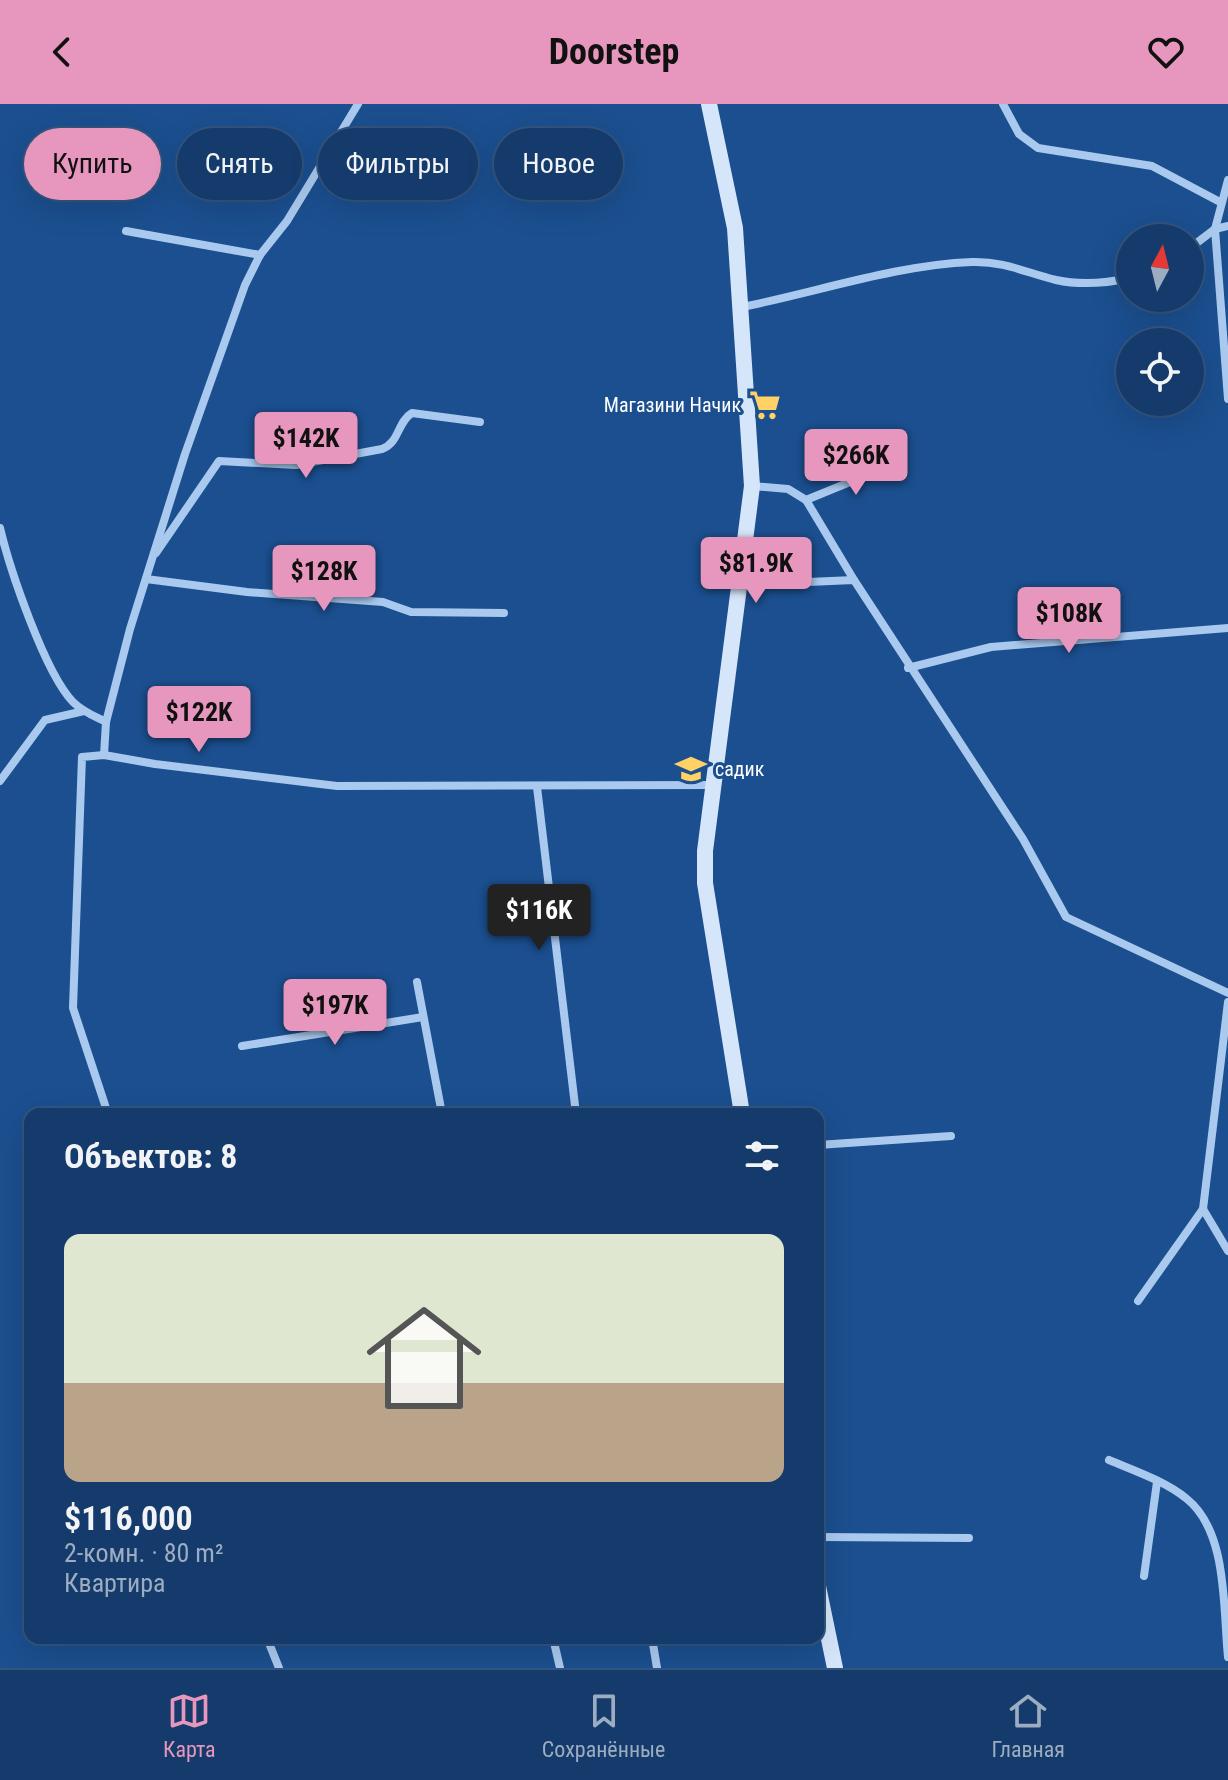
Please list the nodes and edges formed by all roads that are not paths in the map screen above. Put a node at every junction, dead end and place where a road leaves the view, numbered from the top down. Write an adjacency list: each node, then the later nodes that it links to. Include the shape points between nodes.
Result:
1 (358, 104): 10 (street, via 287,221)
2 (709, 104): 12 (street, via 735,228)
3 (1003, 104): 5 (street, via 1019,134 1038,148 1152,166)
4 (1228, 180): 5 (street)
5 (1220, 202): 7 (street)
6 (1228, 226): 7 (street)
7 (1215, 229): 9 (street); 13 (street)
8 (126, 231): 10 (street)
9 (1204, 237)
10 (260, 255): 19 (street, via 216,365)
11 (1116, 280): 12 (street, via 1058,280 1018,266 971,262 909,270)
12 (742, 307): 16 (street)
13 (1228, 399)
14 (480, 422): 19 (street, via 412,413 393,443 382,449 296,465 219,461)
15 (894, 464): 17 (street)
16 (752, 486): 17 (street, via 788,489); 22 (street)
17 (806, 500): 21 (street)
18 (0, 528): 26 (street, via 11,571 41,642 63,688)
19 (151, 560): 20 (street)
20 (146, 579): 23 (street, via 383,602 411,612); 27 (street)
21 (854, 580): 22 (street); 25 (street)
22 (739, 585): 30 (street)
23 (504, 613)
24 (1228, 628): 25 (street, via 991,647)
25 (908, 668): 33 (street, via 1023,839 1066,917)
26 (84, 711): 27 (street); 29 (street, via 45,720)
27 (106, 722): 28 (street)
28 (104, 755): 31 (street, via 337,786); 37 (street, via 88,753 80,763 78,928 71,982 73,1008)
29 (0, 781)
30 (712, 785): 31 (street); 40 (street, via 705,883)
31 (537, 787): 39 (street)
32 (417, 982): 35 (street)
33 (1228, 993)
34 (1228, 1002): 43 (street)
35 (423, 1017): 36 (street); 38 (street)
36 (242, 1046)
37 (106, 1108)
38 (441, 1108)
39 (575, 1108)
40 (741, 1108)
41 (951, 1136): 42 (street)
42 (824, 1145)
43 (1203, 1209): 44 (street); 45 (street)
44 (1228, 1251)
45 (1138, 1301)
46 (1109, 1460): 47 (street)
47 (1157, 1482): 50 (street); 55 (street, via 1186,1498 1208,1526)
48 (824, 1537): 49 (street)
49 (969, 1538)
50 (1144, 1576)
51 (824, 1615): 59 (street)
52 (269, 1644): 56 (street)
53 (554, 1644): 57 (street)
54 (653, 1644): 58 (street)
55 (1228, 1657)
56 (279, 1668)
57 (560, 1668)
58 (657, 1668)
59 (835, 1668)

